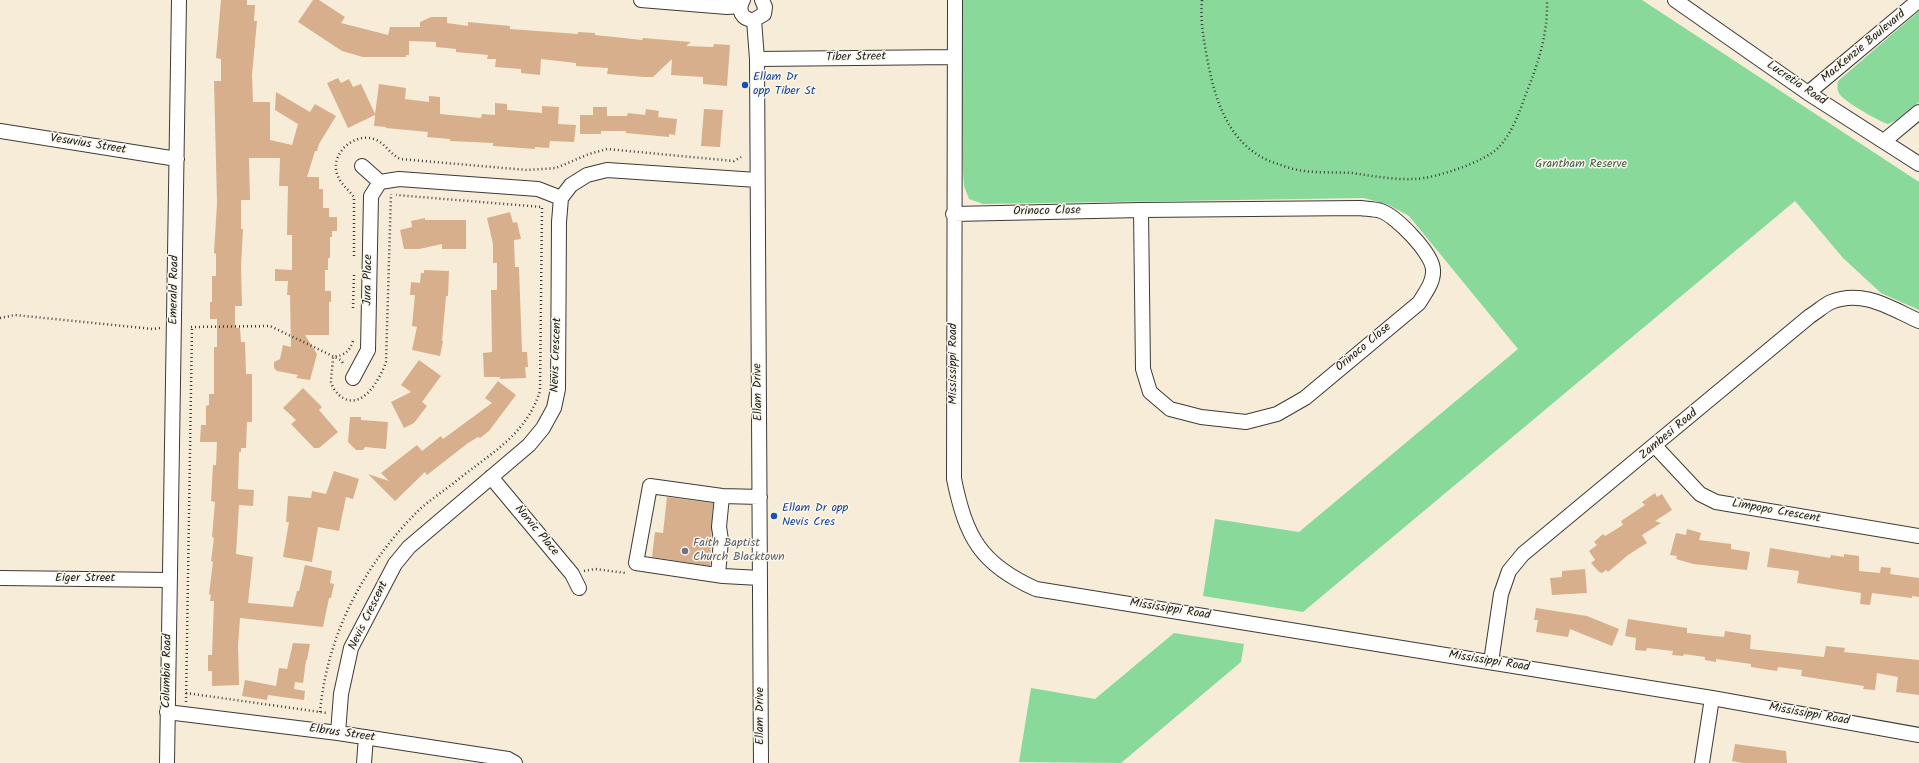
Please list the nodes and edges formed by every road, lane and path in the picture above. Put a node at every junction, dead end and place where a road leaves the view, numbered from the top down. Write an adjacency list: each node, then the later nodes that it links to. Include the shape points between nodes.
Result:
1 (179, 0): 18 (street, Emerald Road)
2 (641, 0): 9 (street, via 727,7)
3 (762, 0): 10 (street, via 766,7 764,14)
4 (955, 0): 11 (street, Mississippi Road)
5 (1202, 0): 6 (path, via 1201,30 1214,92 1223,115 1237,137 1252,152 1302,171 1416,179 1480,161 1498,148 1521,106 1537,65 1546,33)
6 (1547, 0)
7 (1675, 0): 13 (street, Lucretia Road)
8 (1919, 0): 13 (street, MacKenzie Boulevard)
9 (742, 3): 10 (street, via 744,16)
10 (754, 20): 12 (street, Ellam Drive)
11 (955, 57): 12 (street, Tiber Street); 25 (street, Mississippi Road)
12 (757, 59): 21 (street, Ellam Drive)
13 (1808, 93): 16 (street, Lucretia Road)
14 (1919, 112): 16 (street)
15 (0, 131): 18 (street, Vesuvius Street)
16 (1884, 141): 19 (street, Lucretia Road)
17 (741, 157): 26 (path, via 734,161 607,149 556,168 527,170 400,159 384,144 373,138 360,138 349,143 336,160 338,177 354,197)
18 (177, 160): 41 (street, Emerald Road)
19 (1919, 164)
20 (362, 166): 22 (street)
21 (757, 180): 23 (street, via 607,170 588,175 571,185); 36 (street, Ellam Drive)
22 (380, 182): 23 (street, via 399,179 538,189); 32 (street, Jura Place, via 371,196 368,350)
23 (561, 198): 34 (street, Nevis Crescent, via 559,363 554,408 543,428 528,445)
24 (1141, 210): 24 (street, Orinoco Close, via 1360,208 1382,211 1399,222 1426,253 1434,269 1430,286 1419,303 1305,398 1277,414 1246,422 1201,417 1170,409 1150,392 1143,369); 25 (street, Orinoco Close)
25 (953, 214): 43 (street, Mississippi Road, via 954,479 961,511 972,539 994,564 1014,580 1036,589)
26 (354, 257)
27 (354, 271): 28 (path)
28 (353, 312)
29 (1919, 321): 33 (street, Zambesi Road, via 1868,298 1849,297 1830,302)
30 (192, 327): 44 (path)
31 (353, 334): 47 (path, via 353,342 348,352 333,357 331,383 344,399 355,400 375,386 386,362 390,194 542,207 541,376 540,391 535,405 520,430 414,515 370,567 345,613 337,634 322,692)
32 (354, 378)
33 (1655, 446): 37 (street, Limpopo Crescent, via 1700,494 1716,502); 43 (street, Zambesi Road, via 1524,554 1509,571 1501,594)
34 (491, 477): 42 (street, Norvic Place, via 572,574); 48 (street, Nevis Crescent, via 409,547 395,564 351,648 341,694)
35 (722, 496): 36 (street); 38 (street); 38 (street, via 650,486 636,563)
36 (760, 497): 40 (street, Ellam Drive)
37 (1919, 536)
38 (718, 575): 40 (street)
39 (0, 578): 41 (street, Eiger Street)
40 (760, 578): 56 (street, Ellam Drive)
41 (170, 580): 46 (street, Columbia Road)
42 (579, 588)
43 (1491, 662): 45 (street, Mississippi Road)
44 (186, 693): 47 (path); 49 (path)
45 (1712, 698): 51 (street, Mississippi Road); 57 (street)
46 (167, 712): 49 (street, Elbrus Street); 53 (street, Columbia Road)
47 (320, 712): 48 (path)
48 (340, 714): 50 (street, Nevis Crescent)
49 (186, 715): 50 (street, Elbrus Street)
50 (338, 733): 52 (street, Elbrus Street)
51 (1919, 735)
52 (366, 737): 54 (street); 55 (street, Elbrus Street)
53 (167, 763)
54 (364, 763)
55 (514, 763)
56 (761, 763)
57 (1702, 763)

